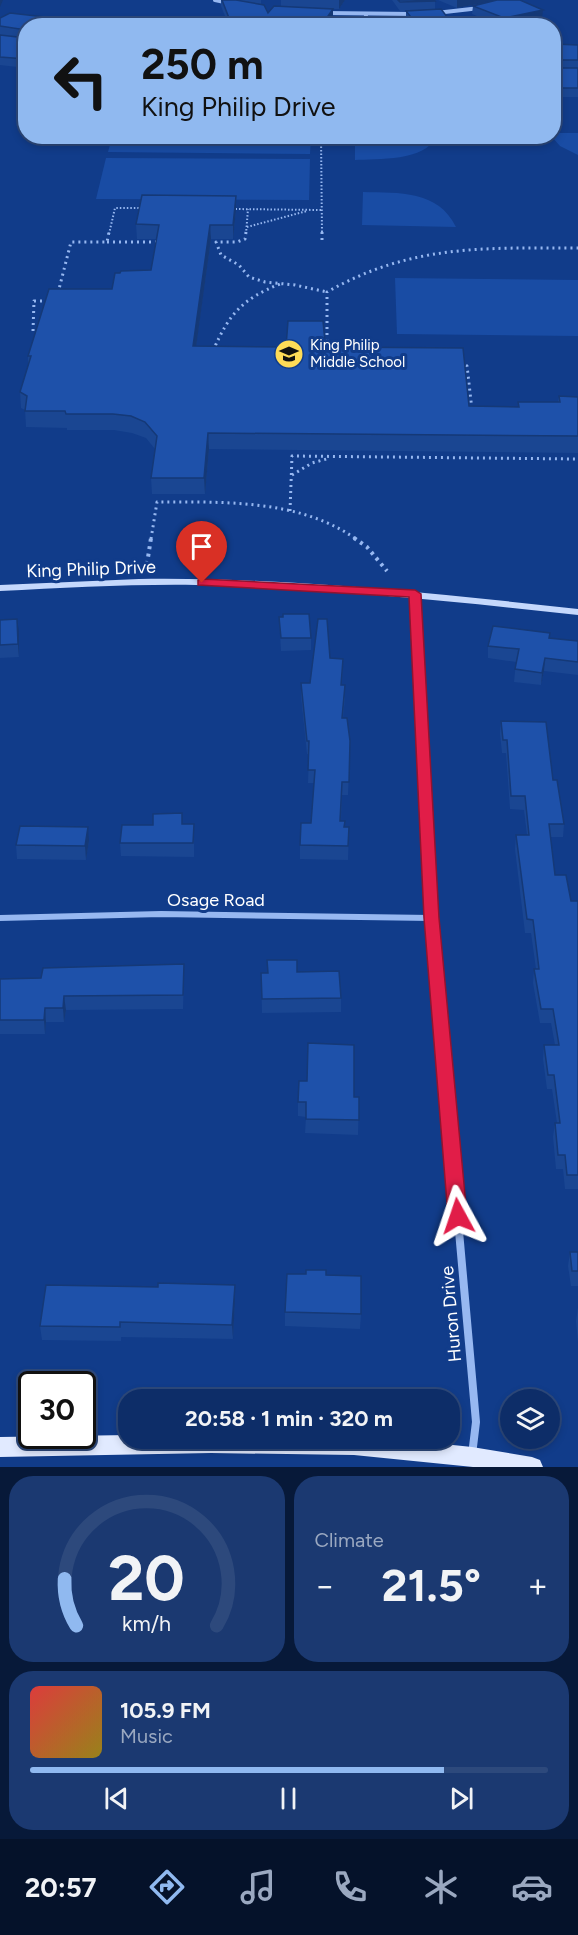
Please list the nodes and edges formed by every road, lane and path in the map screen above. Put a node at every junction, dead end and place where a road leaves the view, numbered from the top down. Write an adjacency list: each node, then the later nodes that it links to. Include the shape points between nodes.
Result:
1 (215, 0): 2 (street)
2 (232, 4)
3 (489, 7): 6 (street)
4 (321, 13): 7 (street)
5 (416, 14): 7 (street)
6 (426, 14)
7 (366, 15): 8 (street)
8 (366, 18)
9 (321, 144): 14 (path)
10 (148, 208): 16 (path, via 115,208)
11 (226, 209): 12 (path)
12 (248, 209): 13 (path); 15 (path)
13 (314, 210): 14 (path); 15 (path)
14 (321, 210): 18 (path)
15 (247, 227): 20 (path, via 244,240 216,242 217,249 249,277)
16 (107, 242): 17 (path); 22 (path, via 71,242 56,301 34,301)
17 (156, 242)
18 (322, 242)
19 (578, 249): 21 (path, via 469,249 418,255 372,268)
20 (281, 284): 21 (path); 24 (path, via 236,307)
21 (327, 292): 23 (path)
22 (33, 331)
23 (327, 352)
24 (210, 356)
25 (460, 362): 26 (path, via 467,366 473,413)
26 (462, 413)
27 (335, 456): 28 (path); 29 (path); 29 (path, via 292,456)
28 (578, 459)
29 (292, 475): 30 (path)
30 (290, 511): 31 (path, via 228,502 157,502); 32 (path, via 324,522 361,542 376,554)
31 (147, 564)
32 (387, 571)
33 (0, 588): 34 (street, King Philip Drive, via 222,582)
34 (415, 594): 35 (street, King Philip Drive); 37 (street, Huron Drive)
35 (578, 612)
36 (0, 918): 37 (street, Osage Road, via 161,914)
37 (431, 918): 39 (street, Huron Drive, via 476,1422)
38 (0, 1447): 39 (main road, via 342,1445)
39 (472, 1456): 40 (main road)
40 (532, 1467)

